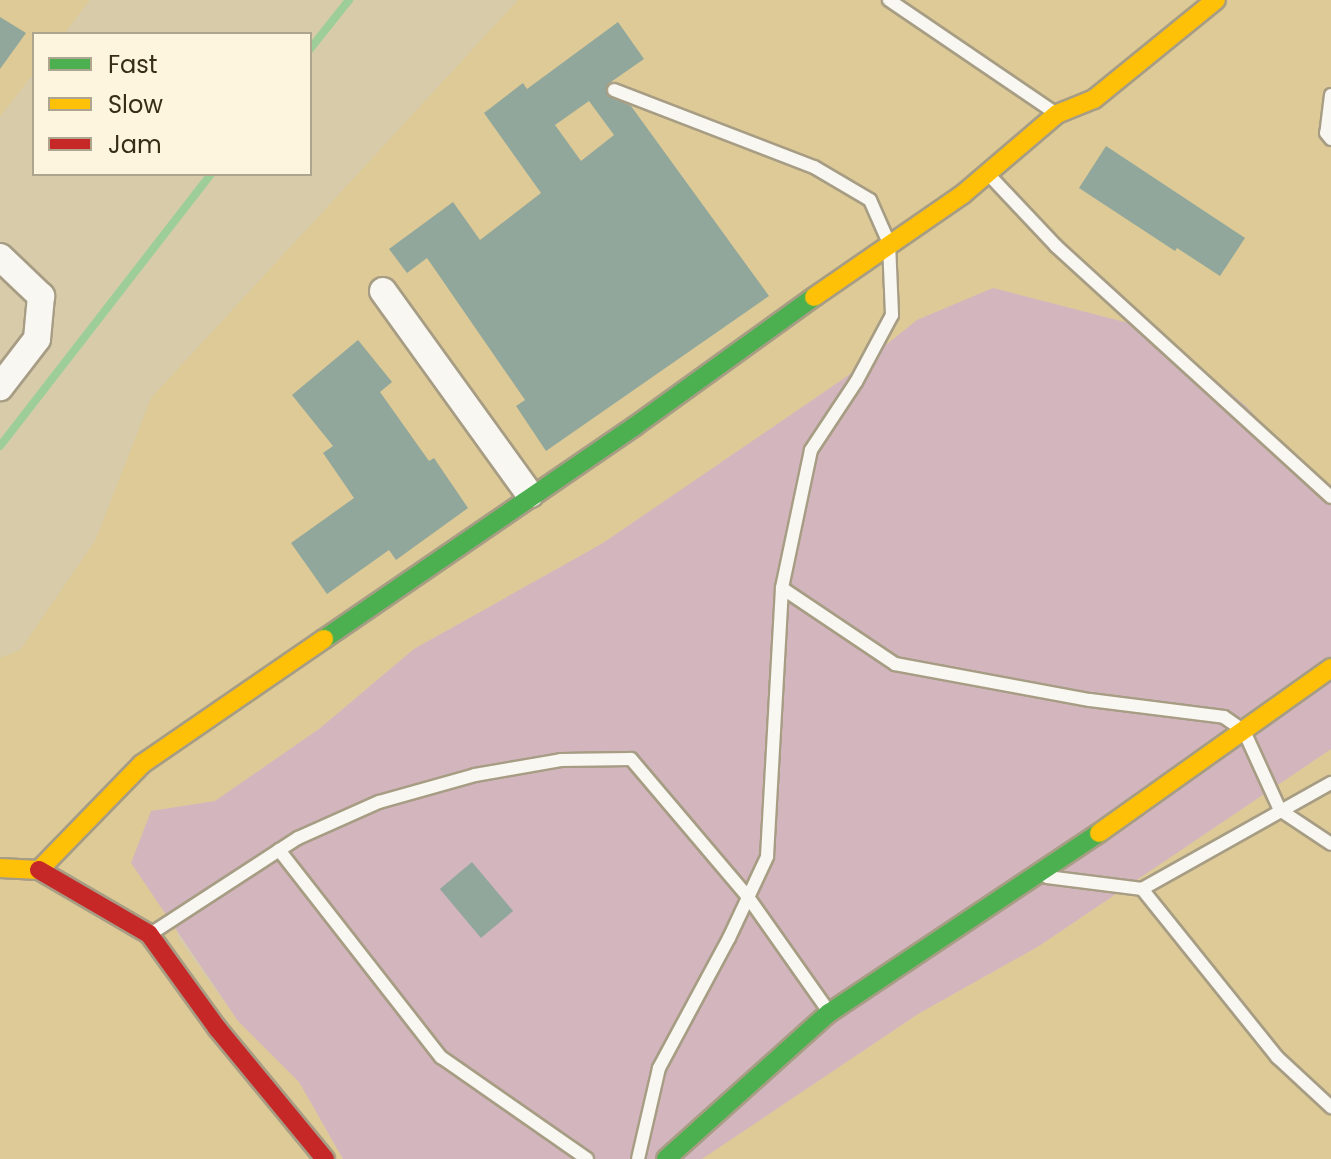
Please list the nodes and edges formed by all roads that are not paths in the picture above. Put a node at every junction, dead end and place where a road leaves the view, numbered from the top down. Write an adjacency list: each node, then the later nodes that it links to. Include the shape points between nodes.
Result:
1 (889, 0): 5 (lane)
2 (1216, 0): 5 (street, via 1094,99)
3 (614, 90): 8 (lane, via 814,167 870,200)
4 (1331, 95): 6 (lane, via 1326,133)
5 (1057, 114): 7 (street)
6 (1331, 139)
7 (988, 174): 8 (street); 13 (lane, via 1056,246)
8 (889, 243): 12 (street); 14 (lane, via 892,315 811,450)
9 (0, 257): 11 (street, via 41,296 37,339)
10 (383, 291): 12 (street)
11 (0, 387)
12 (530, 495): 22 (street, via 142,764)
13 (1331, 497)
14 (782, 588): 16 (lane, via 895,664 1090,700 1224,717); 25 (lane, via 767,857)
15 (1331, 668): 16 (street)
16 (1244, 731): 18 (lane); 23 (street)
17 (1331, 783): 18 (lane)
18 (1280, 810): 19 (lane); 24 (lane)
19 (1331, 844)
20 (279, 850): 25 (lane, via 379,802 475,775 561,760 631,759); 26 (lane); 30 (lane, via 441,1057)
21 (0, 868): 22 (street)
22 (39, 870): 26 (street)
23 (1036, 875): 24 (lane); 27 (street)
24 (1142, 889): 28 (lane, via 1277,1057)
25 (748, 897): 27 (lane); 31 (lane, via 659,1068)
26 (149, 934): 29 (street, via 217,1028)
27 (829, 1013): 32 (street)
28 (1331, 1107)
29 (325, 1159)
30 (587, 1159)
31 (638, 1159)
32 (666, 1159)

